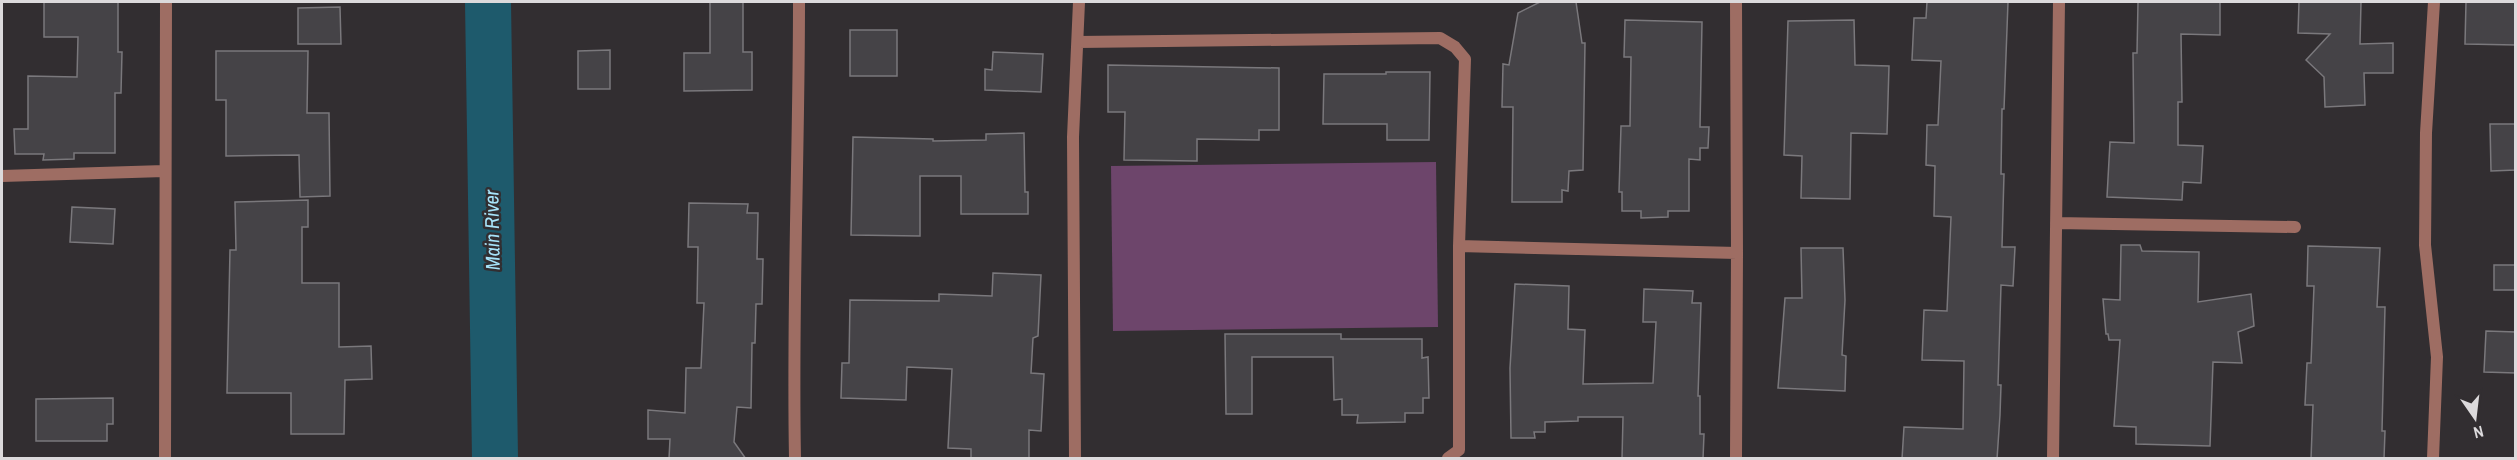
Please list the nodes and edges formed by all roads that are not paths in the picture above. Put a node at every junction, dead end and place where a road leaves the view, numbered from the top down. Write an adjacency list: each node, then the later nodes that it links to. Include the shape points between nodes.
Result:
1 (166, 2): 8 (street)
2 (799, 2): 15 (street)
3 (1079, 2): 7 (street)
4 (1736, 2): 13 (street)
5 (2059, 2): 10 (street)
6 (2434, 2): 20 (street, via 2425,234 2437,357)
7 (1078, 42): 12 (street, via 1440,38 1465,59); 16 (street, via 1073,137)
8 (164, 171): 9 (street); 14 (street)
9 (2, 176)
10 (2056, 223): 11 (street); 19 (street)
11 (2295, 227)
12 (1459, 246): 13 (street); 17 (street, via 1459,450)
13 (1737, 254): 18 (street)
14 (165, 459)
15 (795, 459)
16 (1075, 459)
17 (1448, 459)
18 (1736, 459)
19 (2053, 459)
20 (2433, 459)

